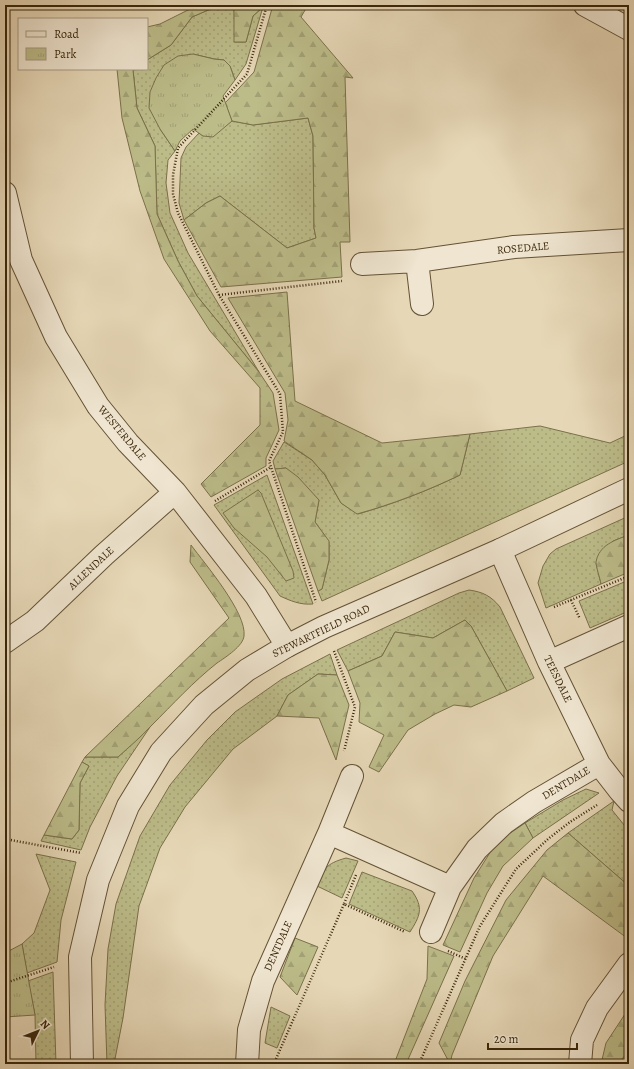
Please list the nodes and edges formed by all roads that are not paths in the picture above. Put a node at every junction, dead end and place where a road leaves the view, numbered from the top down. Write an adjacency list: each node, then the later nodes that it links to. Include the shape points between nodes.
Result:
1 (585, 5): 2 (street)
2 (629, 29)
3 (5, 193): 9 (street, WESTERDALE, via 21,260 56,337 98,406 128,443)
4 (629, 240): 5 (street, ROSEDALE, via 514,247)
5 (417, 261): 6 (street, ROSEDALE); 7 (street)
6 (362, 264)
7 (422, 304)
8 (629, 489): 10 (street, STEWARTFIELD ROAD)
9 (175, 492): 12 (street, ALLENDALE, via 35,621); 13 (street, WESTERDALE, via 256,596)
10 (500, 550): 13 (street, STEWARTFIELD ROAD, via 324,627); 14 (street, TEESDALE)
11 (629, 626): 14 (street)
12 (5, 642)
13 (287, 646): 22 (street, STEWARTFIELD ROAD, via 247,670 204,705 161,752 128,806 98,880 80,957)
14 (549, 662): 15 (street, TEESDALE)
15 (598, 764): 17 (street, TEESDALE); 19 (street, DENTDALE, via 504,823 477,849)
16 (352, 776): 18 (street, DENTDALE)
17 (624, 796)
18 (329, 833): 19 (street); 23 (street, DENTDALE, via 263,981 249,1030)
19 (450, 887): 20 (street, DENTDALE)
20 (431, 932)
21 (629, 964): 24 (street, via 597,1008 582,1040)
22 (82, 1064)
23 (246, 1064)
24 (580, 1064)

